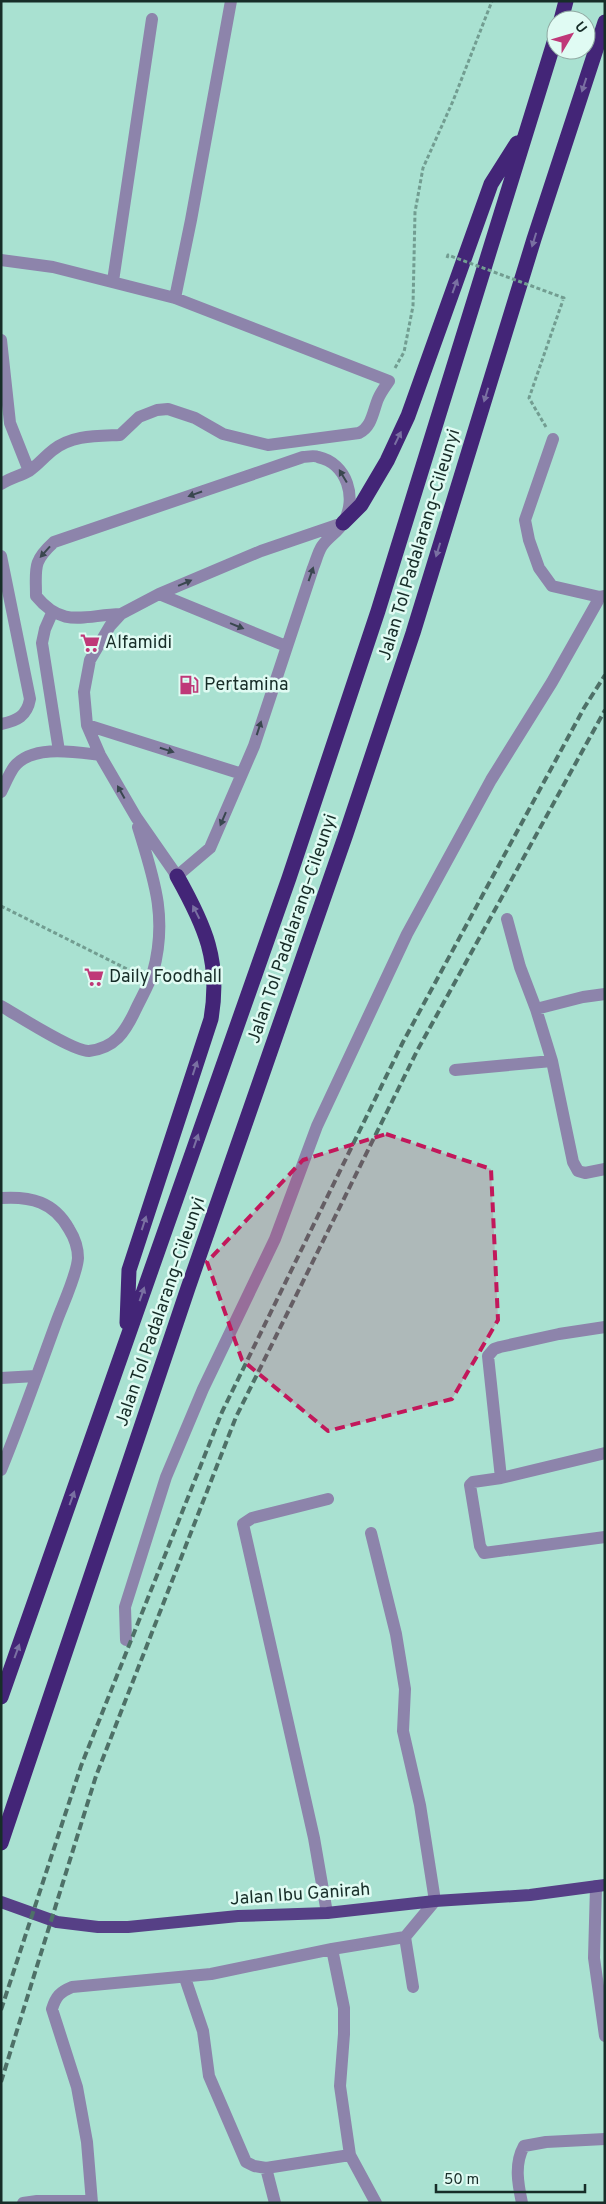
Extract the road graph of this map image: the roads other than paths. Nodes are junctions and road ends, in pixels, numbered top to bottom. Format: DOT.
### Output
graph roads {
  1 [pos="231,1"];
  2 [pos="152,19"];
  3 [pos="605,22"];
  4 [pos="549,60"];
  5 [pos="529,125"];
  6 [pos="1,260"];
  7 [pos="113,281"];
  8 [pos="174,298"];
  9 [pos="1,340"];
  10 [pos="553,440"];
  11 [pos="29,471"];
  12 [pos="1,484"];
  13 [pos="343,523"];
  14 [pos="1,556"];
  15 [pos="159,594"];
  16 [pos="602,596"];
  17 [pos="52,613"];
  18 [pos="121,614"];
  19 [pos="286,646"];
  20 [pos="1,724"];
  21 [pos="87,725"];
  22 [pos="59,750"];
  23 [pos="100,755"];
  24 [pos="242,774"];
  25 [pos="1,792"];
  26 [pos="136,817"];
  27 [pos="177,876"];
  28 [pos="507,919"];
  29 [pos="605,994"];
  30 [pos="1,1006"];
  31 [pos="536,1009"];
  32 [pos="552,1061"];
  33 [pos="455,1070"];
  34 [pos="605,1169"];
  35 [pos="1,1198"];
  36 [pos="605,1327"];
  37 [pos="126,1339"];
  38 [pos="36,1376"];
  39 [pos="1,1378"];
  40 [pos="605,1453"];
  41 [pos="1,1470"];
  42 [pos="501,1478"];
  43 [pos="328,1499"];
  44 [pos="371,1534"];
  45 [pos="605,1537"];
  46 [pos="126,1640"];
  47 [pos="1,1697"];
  48 [pos="1,1843"];
  49 [pos="601,1886"];
  50 [pos="435,1901"];
  51 [pos="1,1902"];
  52 [pos="327,1913"];
  53 [pos="405,1937"];
  54 [pos="332,1948"];
  55 [pos="185,1978"];
  56 [pos="413,1987"];
  57 [pos="605,2036"];
  58 [pos="605,2138"];
  59 [pos="350,2155"];
  60 [pos="266,2168"];
  61 [pos="92,2202"];
  62 [pos="23,2203"];
  63 [pos="275,2203"];
  64 [pos="376,2203"];
  65 [pos="522,2203"];
  1 -- 8 [label="street"];
  2 -- 7 [label="street"];
  3 -- 48 [label="highway, Jalan Tol Padalarang–Cileunyi, one-way"];
  4 -- 5 [label="highway, Jalan Tol Padalarang–Cileunyi"];
  13 -- 5 [label="highway, one-way"];
  37 -- 5 [label="highway, Jalan Tol Padalarang–Cileunyi, one-way"];
  6 -- 7 [label="street"];
  7 -- 8 [label="street"];
  8 -- 11 [label="street"];
  9 -- 11 [label="street"];
  10 -- 16 [label="street"];
  11 -- 12 [label="street"];
  15 -- 13 [label="street, one-way"];
  13 -- 17 [label="street, one-way"];
  19 -- 13 [label="street, one-way"];
  14 -- 20 [label="street"];
  15 -- 18 [label="street"];
  15 -- 19 [label="street, one-way"];
  16 -- 46 [label="street"];
  17 -- 18 [label="street"];
  17 -- 22 [label="street"];
  18 -- 21 [label="street"];
  24 -- 19 [label="street, one-way"];
  21 -- 23 [label="street"];
  21 -- 24 [label="street, one-way"];
  22 -- 23 [label="street"];
  22 -- 25 [label="street"];
  26 -- 23 [label="street, one-way"];
  24 -- 27 [label="street, one-way"];
  26 -- 27 [label="street"];
  26 -- 30 [label="street"];
  37 -- 27 [label="highway, one-way"];
  28 -- 31 [label="street"];
  29 -- 31 [label="street"];
  31 -- 32 [label="street"];
  32 -- 33 [label="street"];
  32 -- 34 [label="street"];
  35 -- 38 [label="street"];
  36 -- 42 [label="street"];
  47 -- 37 [label="highway, Jalan Tol Padalarang–Cileunyi, one-way"];
  38 -- 39 [label="street"];
  38 -- 41 [label="street"];
  40 -- 42 [label="street"];
  42 -- 45 [label="street"];
  43 -- 52 [label="street"];
  44 -- 50 [label="street"];
  49 -- 50 [label="main road, Jalan Ibu Ganirah"];
  49 -- 57 [label="street"];
  50 -- 52 [label="main road, Jalan Ibu Ganirah"];
  50 -- 53 [label="street"];
  51 -- 52 [label="main road, Jalan Ibu Ganirah"];
  53 -- 54 [label="street"];
  53 -- 56 [label="street"];
  54 -- 55 [label="street"];
  54 -- 59 [label="street"];
  55 -- 60 [label="street"];
  55 -- 61 [label="street"];
  58 -- 65 [label="street"];
  59 -- 60 [label="street"];
  59 -- 64 [label="street"];
  60 -- 63 [label="street"];
  61 -- 62 [label="street"];
}
